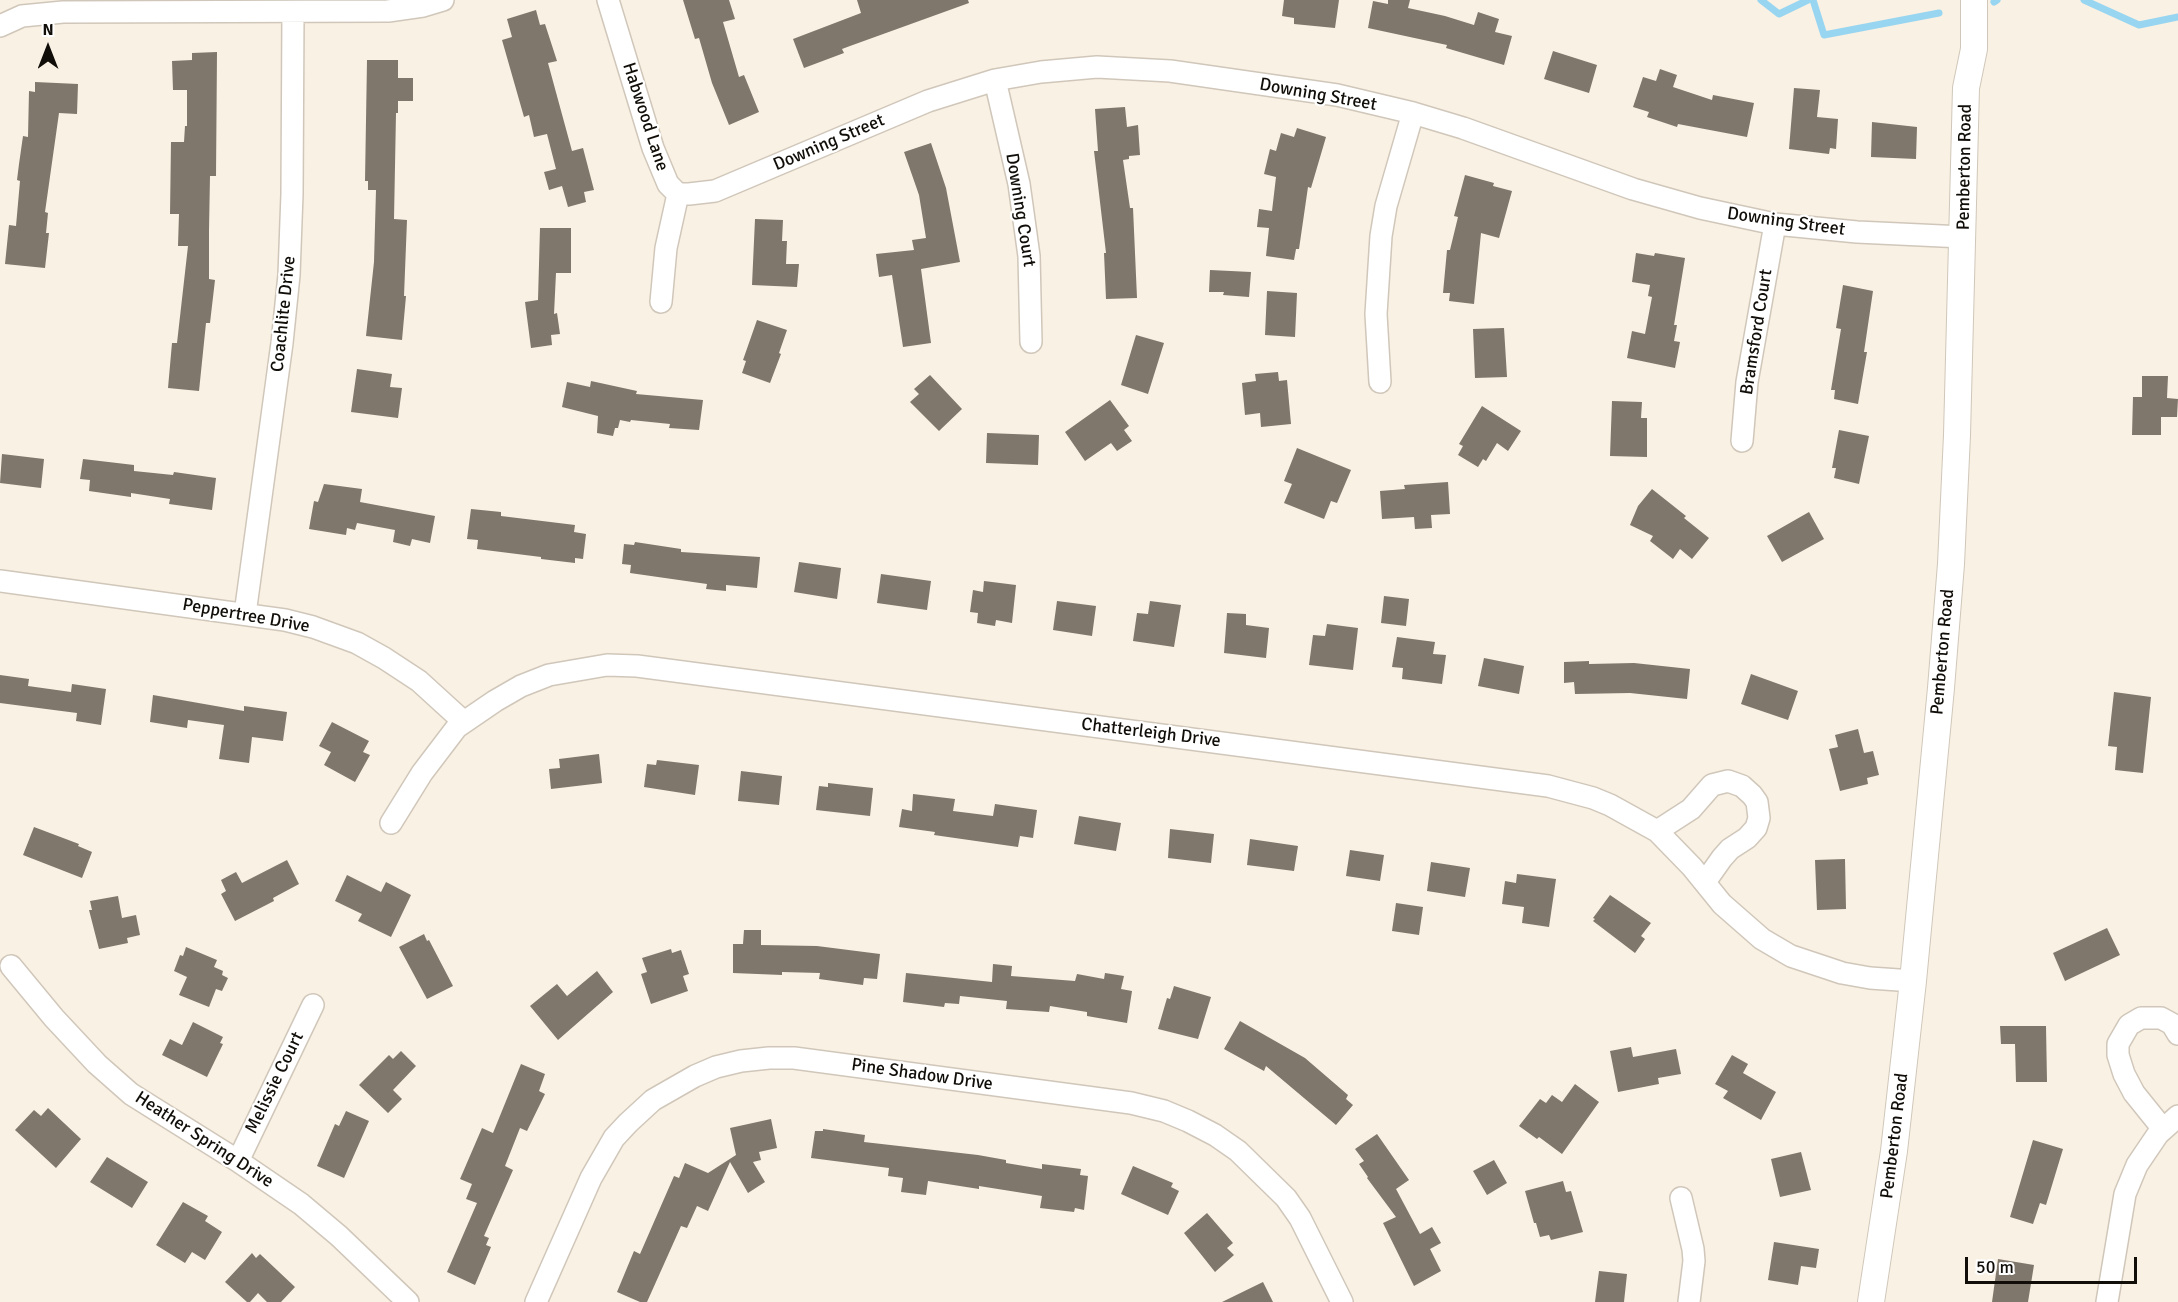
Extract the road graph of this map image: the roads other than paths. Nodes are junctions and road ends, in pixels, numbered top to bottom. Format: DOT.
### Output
graph roads {
  1 [pos="443,0"];
  2 [pos="608,0"];
  3 [pos="1974,0"];
  4 [pos="293,12"];
  5 [pos="0,26"];
  6 [pos="995,80"];
  7 [pos="1413,113"];
  8 [pos="678,194"];
  9 [pos="1775,224"];
  10 [pos="1964,237"];
  11 [pos="661,302"];
  12 [pos="1031,342"];
  13 [pos="1380,382"];
  14 [pos="1742,441"];
  15 [pos="0,581"];
  16 [pos="245,614"];
  17 [pos="464,722"];
  18 [pos="391,823"];
  19 [pos="1657,831"];
  20 [pos="1704,882"];
  21 [pos="11,966"];
  22 [pos="1913,981"];
  23 [pos="313,1005"];
  24 [pos="2178,1034"];
  25 [pos="2171,1122"];
  26 [pos="238,1161"];
  27 [pos="1680,1198"];
  28 [pos="408,1302"];
  29 [pos="536,1302"];
  30 [pos="1342,1302"];
  31 [pos="1689,1302"];
  32 [pos="1872,1302"];
  33 [pos="2108,1302"];
  1 -- 4 [label="street"];
  2 -- 8 [label="street, Habwood Lane"];
  3 -- 10 [label="street, Pemberton Road"];
  4 -- 5 [label="street"];
  4 -- 16 [label="street, Coachlite Drive"];
  6 -- 7 [label="street, Downing Street"];
  6 -- 8 [label="street, Downing Street"];
  6 -- 12 [label="street, Downing Court"];
  7 -- 9 [label="street, Downing Street"];
  7 -- 13 [label="street"];
  8 -- 11 [label="street, Habwood Lane"];
  9 -- 10 [label="street, Downing Street"];
  9 -- 14 [label="street, Bramsford Court"];
  10 -- 22 [label="street, Pemberton Road"];
  15 -- 16 [label="street, Peppertree Drive"];
  16 -- 17 [label="street, Peppertree Drive"];
  17 -- 18 [label="street, Chatterleigh Drive"];
  17 -- 19 [label="street, Chatterleigh Drive"];
  19 -- 20 [label="street, Chatterleigh Drive"];
  19 -- 20 [label="street"];
  20 -- 22 [label="street, Chatterleigh Drive"];
  21 -- 26 [label="street, Heather Spring Drive"];
  22 -- 32 [label="street, Pemberton Road"];
  23 -- 26 [label="street, Melissie Court"];
  24 -- 25 [label="street"];
  25 -- 33 [label="street"];
  26 -- 28 [label="street, Heather Spring Drive"];
  27 -- 31 [label="street"];
  29 -- 30 [label="street, Pine Shadow Drive"];
}
